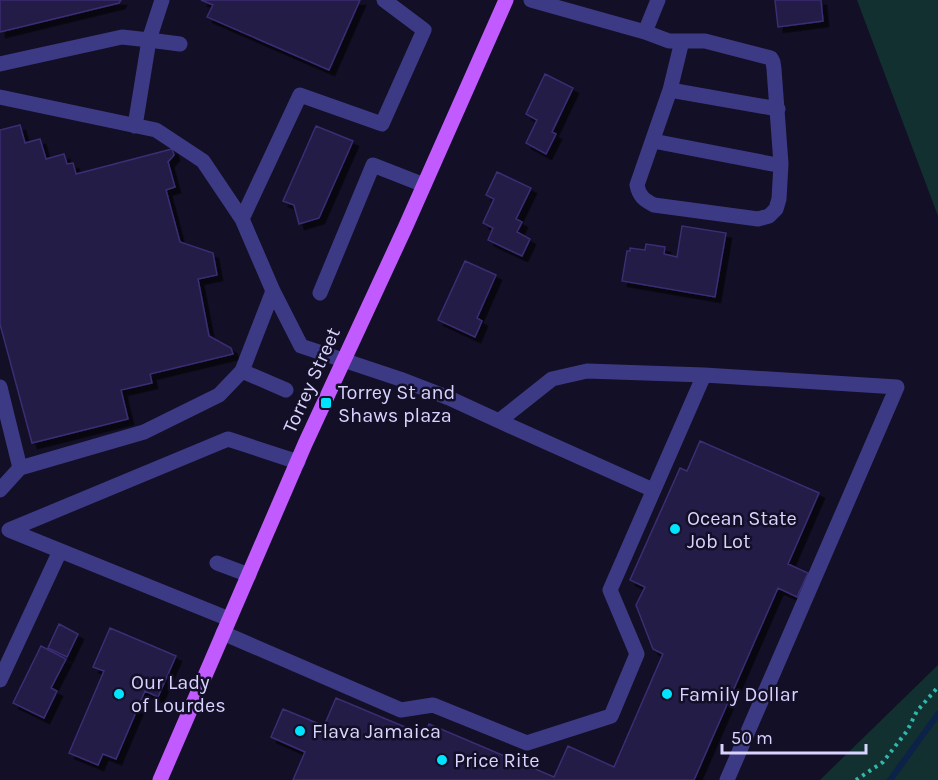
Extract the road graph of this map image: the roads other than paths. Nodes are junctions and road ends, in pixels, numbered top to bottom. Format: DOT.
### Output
graph roads {
  1 [pos="162,0"];
  2 [pos="384,0"];
  3 [pos="506,0"];
  4 [pos="531,0"];
  5 [pos="658,0"];
  6 [pos="645,32"];
  7 [pos="149,40"];
  8 [pos="682,41"];
  9 [pos="180,44"];
  10 [pos="0,63"];
  11 [pos="670,90"];
  12 [pos="0,97"];
  13 [pos="778,109"];
  14 [pos="135,126"];
  15 [pos="653,141"];
  16 [pos="780,164"];
  17 [pos="424,185"];
  18 [pos="242,219"];
  19 [pos="273,291"];
  20 [pos="320,293"];
  21 [pos="345,360"];
  22 [pos="242,371"];
  23 [pos="704,375"];
  24 [pos="0,387"];
  25 [pos="286,390"];
  26 [pos="499,421"];
  27 [pos="298,462"];
  28 [pos="20,468"];
  29 [pos="0,490"];
  30 [pos="654,490"];
  31 [pos="60,551"];
  32 [pos="217,563"];
  33 [pos="249,575"];
  34 [pos="226,626"];
  35 [pos="0,680"];
  36 [pos="160,780"];
  37 [pos="727,780"];
  1 -- 7 [label="lane"];
  2 -- 18 [label="lane"];
  3 -- 17 [label="main road, Torrey Street"];
  4 -- 6 [label="lane"];
  5 -- 6 [label="lane"];
  6 -- 8 [label="lane"];
  7 -- 9 [label="lane"];
  7 -- 10 [label="lane"];
  7 -- 14 [label="lane"];
  8 -- 11 [label="lane"];
  8 -- 13 [label="lane"];
  11 -- 13 [label="lane"];
  11 -- 15 [label="lane"];
  12 -- 14 [label="lane"];
  13 -- 16 [label="lane"];
  14 -- 18 [label="lane"];
  15 -- 16 [label="lane"];
  15 -- 16 [label="lane"];
  17 -- 20 [label="lane"];
  17 -- 21 [label="main road, Torrey Street"];
  18 -- 19 [label="lane"];
  19 -- 21 [label="lane"];
  19 -- 22 [label="lane"];
  21 -- 26 [label="lane"];
  21 -- 27 [label="main road, Torrey Street"];
  22 -- 25 [label="lane"];
  22 -- 28 [label="lane"];
  23 -- 26 [label="lane"];
  23 -- 30 [label="lane"];
  23 -- 37 [label="lane"];
  24 -- 28 [label="lane"];
  26 -- 30 [label="lane"];
  27 -- 31 [label="lane"];
  27 -- 33 [label="main road, Torrey Street"];
  28 -- 29 [label="lane"];
  30 -- 34 [label="lane"];
  31 -- 34 [label="lane"];
  31 -- 35 [label="lane"];
  32 -- 33 [label="lane"];
  33 -- 34 [label="main road, Torrey Street"];
  34 -- 36 [label="main road, Torrey Street"];
}
